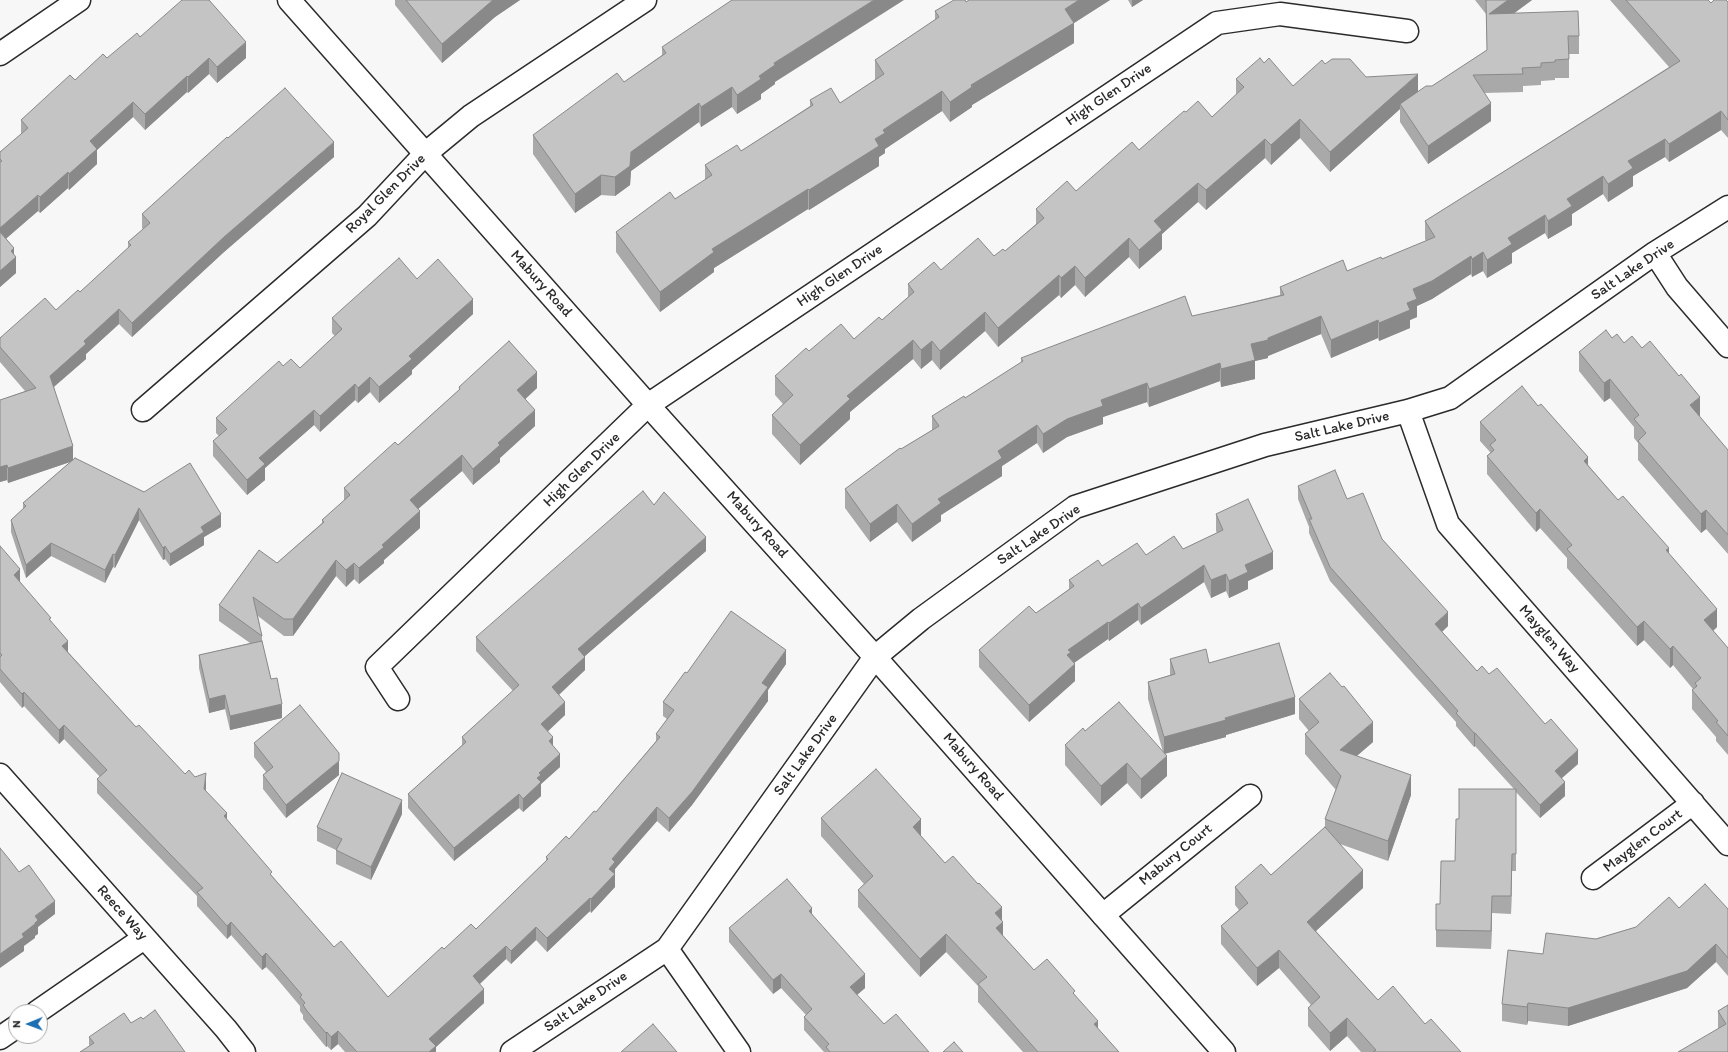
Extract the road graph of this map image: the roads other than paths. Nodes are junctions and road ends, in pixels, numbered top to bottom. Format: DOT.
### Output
graph roads {
  1 [pos="79,0"];
  2 [pos="289,0"];
  3 [pos="645,0"];
  4 [pos="1407,31"];
  5 [pos="0,54"];
  6 [pos="425,154"];
  7 [pos="1728,207"];
  8 [pos="1655,253"];
  9 [pos="1728,346"];
  10 [pos="648,405"];
  11 [pos="143,410"];
  12 [pos="1408,411"];
  13 [pos="875,656"];
  14 [pos="398,699"];
  15 [pos="0,775"];
  16 [pos="1250,796"];
  17 [pos="1693,803"];
  18 [pos="1728,844"];
  19 [pos="1593,878"];
  20 [pos="1103,915"];
  21 [pos="144,938"];
  22 [pos="667,949"];
  23 [pos="48,1004"];
  24 [pos="244,1052"];
  25 [pos="512,1052"];
  26 [pos="739,1052"];
  27 [pos="1224,1052"];
  1 -- 5 [label="street"];
  2 -- 6 [label="street, Mabury Road"];
  3 -- 6 [label="street, Royal Glen Drive"];
  4 -- 10 [label="street, High Glen Drive"];
  6 -- 10 [label="street, Mabury Road"];
  6 -- 11 [label="street, Royal Glen Drive"];
  7 -- 8 [label="street, Salt Lake Drive"];
  8 -- 9 [label="street"];
  8 -- 12 [label="street, Salt Lake Drive"];
  10 -- 13 [label="street, Mabury Road"];
  10 -- 14 [label="street, High Glen Drive"];
  12 -- 13 [label="street, Salt Lake Drive"];
  12 -- 17 [label="street, Mayglen Way"];
  13 -- 20 [label="street, Mabury Road"];
  13 -- 22 [label="street, Salt Lake Drive"];
  15 -- 21 [label="street, Reece Way"];
  16 -- 20 [label="street, Mabury Court"];
  17 -- 18 [label="street, Mayglen Way"];
  17 -- 19 [label="street, Mayglen Court"];
  20 -- 27 [label="street, Mabury Road"];
  21 -- 23 [label="street"];
  21 -- 24 [label="street, Reece Way"];
  22 -- 25 [label="street, Salt Lake Drive"];
  22 -- 26 [label="street"];
}
